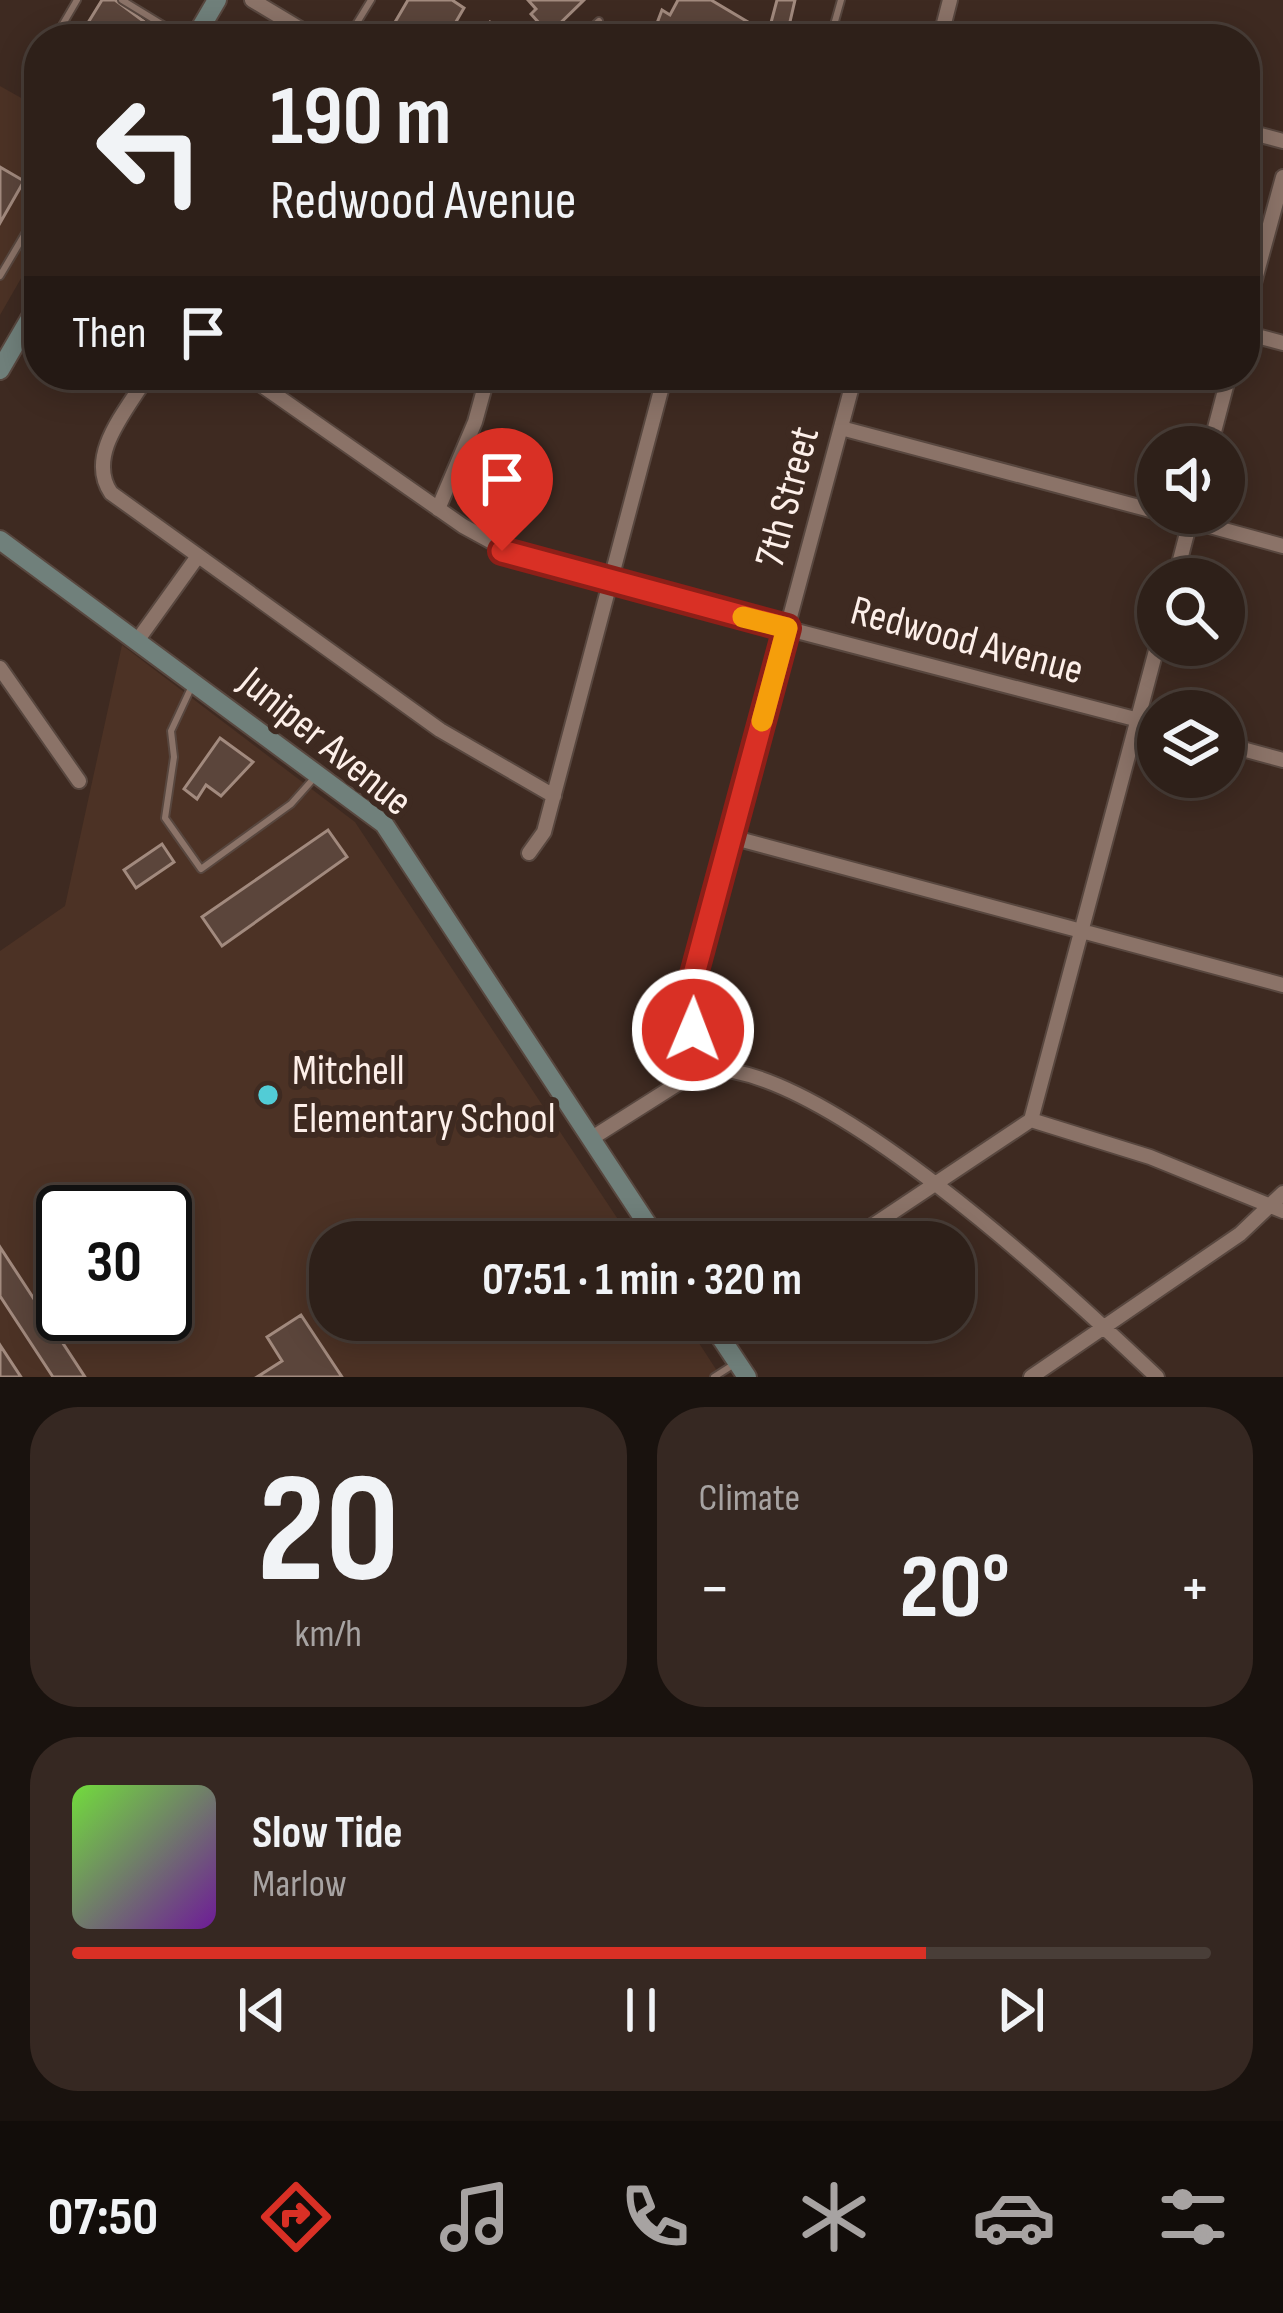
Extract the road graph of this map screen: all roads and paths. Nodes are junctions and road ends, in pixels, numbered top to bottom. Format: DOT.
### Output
graph roads {
  1 [pos="122,0"];
  2 [pos="252,0"];
  3 [pos="599,21"];
  4 [pos="164,24"];
  5 [pos="292,24"];
  6 [pos="596,24"];
  7 [pos="1283,177"];
  8 [pos="24,235"];
  9 [pos="1260,261"];
  10 [pos="0,276"];
  11 [pos="24,329"];
  12 [pos="0,370"];
  13 [pos="139,390"];
  14 [pos="269,390"];
  15 [pos="484,390"];
  16 [pos="661,390"];
  17 [pos="851,390"];
  18 [pos="1225,390"];
  19 [pos="1216,426"];
  20 [pos="841,428"];
  21 [pos="1137,506"];
  22 [pos="438,508"];
  23 [pos="1245,534"];
  24 [pos="0,540"];
  25 [pos="1283,546"];
  26 [pos="198,556"];
  27 [pos="613,583"];
  28 [pos="787,628"];
  29 [pos="136,641"];
  30 [pos="0,668"];
  31 [pos="194,683"];
  32 [pos="1137,720"];
  33 [pos="1137,724"];
  34 [pos="1245,750"];
  35 [pos="1283,760"];
  36 [pos="317,775"];
  37 [pos="79,781"];
  38 [pos="554,796"];
  39 [pos="731,837"];
  40 [pos="529,853"];
  41 [pos="1079,930"];
  42 [pos="1283,985"];
  43 [pos="701,1069"];
  44 [pos="1031,1120"];
  45 [pos="592,1138"];
  46 [pos="933,1186"];
  47 [pos="1280,1202"];
  48 [pos="645,1221"];
  49 [pos="880,1221"];
  50 [pos="1104,1327"];
  51 [pos="727,1341"];
  52 [pos="742,1370"];
  53 [pos="714,1377"];
  54 [pos="1031,1377"];
  55 [pos="1157,1377"];
  1 -- 4 [label="lane"];
  2 -- 5 [label="street"];
  3 -- 6 [label="lane"];
  7 -- 9 [label="street"];
  8 -- 10 [label="lane"];
  11 -- 12 [label="street"];
  13 -- 26 [label="street"];
  14 -- 22 [label="street, Redwood Avenue"];
  15 -- 22 [label="street"];
  16 -- 27 [label="street"];
  17 -- 20 [label="street, 7th Street"];
  18 -- 19 [label="street"];
  20 -- 21 [label="street"];
  20 -- 28 [label="street, 7th Street"];
  22 -- 27 [label="street, Redwood Avenue"];
  23 -- 25 [label="street"];
  24 -- 29 [label="street, Juniper Avenue"];
  26 -- 29 [label="street"];
  26 -- 38 [label="street"];
  27 -- 28 [label="street, Redwood Avenue"];
  27 -- 38 [label="street"];
  28 -- 32 [label="street, Redwood Avenue"];
  28 -- 39 [label="street, 7th Street"];
  29 -- 31 [label="street, Juniper Avenue"];
  30 -- 37 [label="street"];
  31 -- 36 [label="street, Juniper Avenue"];
  31 -- 36 [label="lane"];
  33 -- 41 [label="street"];
  34 -- 35 [label="street"];
  36 -- 45 [label="street, Juniper Avenue"];
  38 -- 40 [label="street"];
  39 -- 41 [label="street"];
  39 -- 43 [label="street, 7th Street"];
  41 -- 42 [label="street"];
  41 -- 44 [label="street"];
  43 -- 45 [label="street"];
  43 -- 46 [label="street"];
  44 -- 46 [label="street"];
  44 -- 47 [label="street"];
  45 -- 48 [label="street, Juniper Avenue"];
  46 -- 49 [label="street"];
  46 -- 50 [label="street"];
  47 -- 50 [label="street"];
  50 -- 54 [label="street"];
  50 -- 55 [label="street"];
  51 -- 52 [label="street"];
  52 -- 53 [label="lane"];
}
